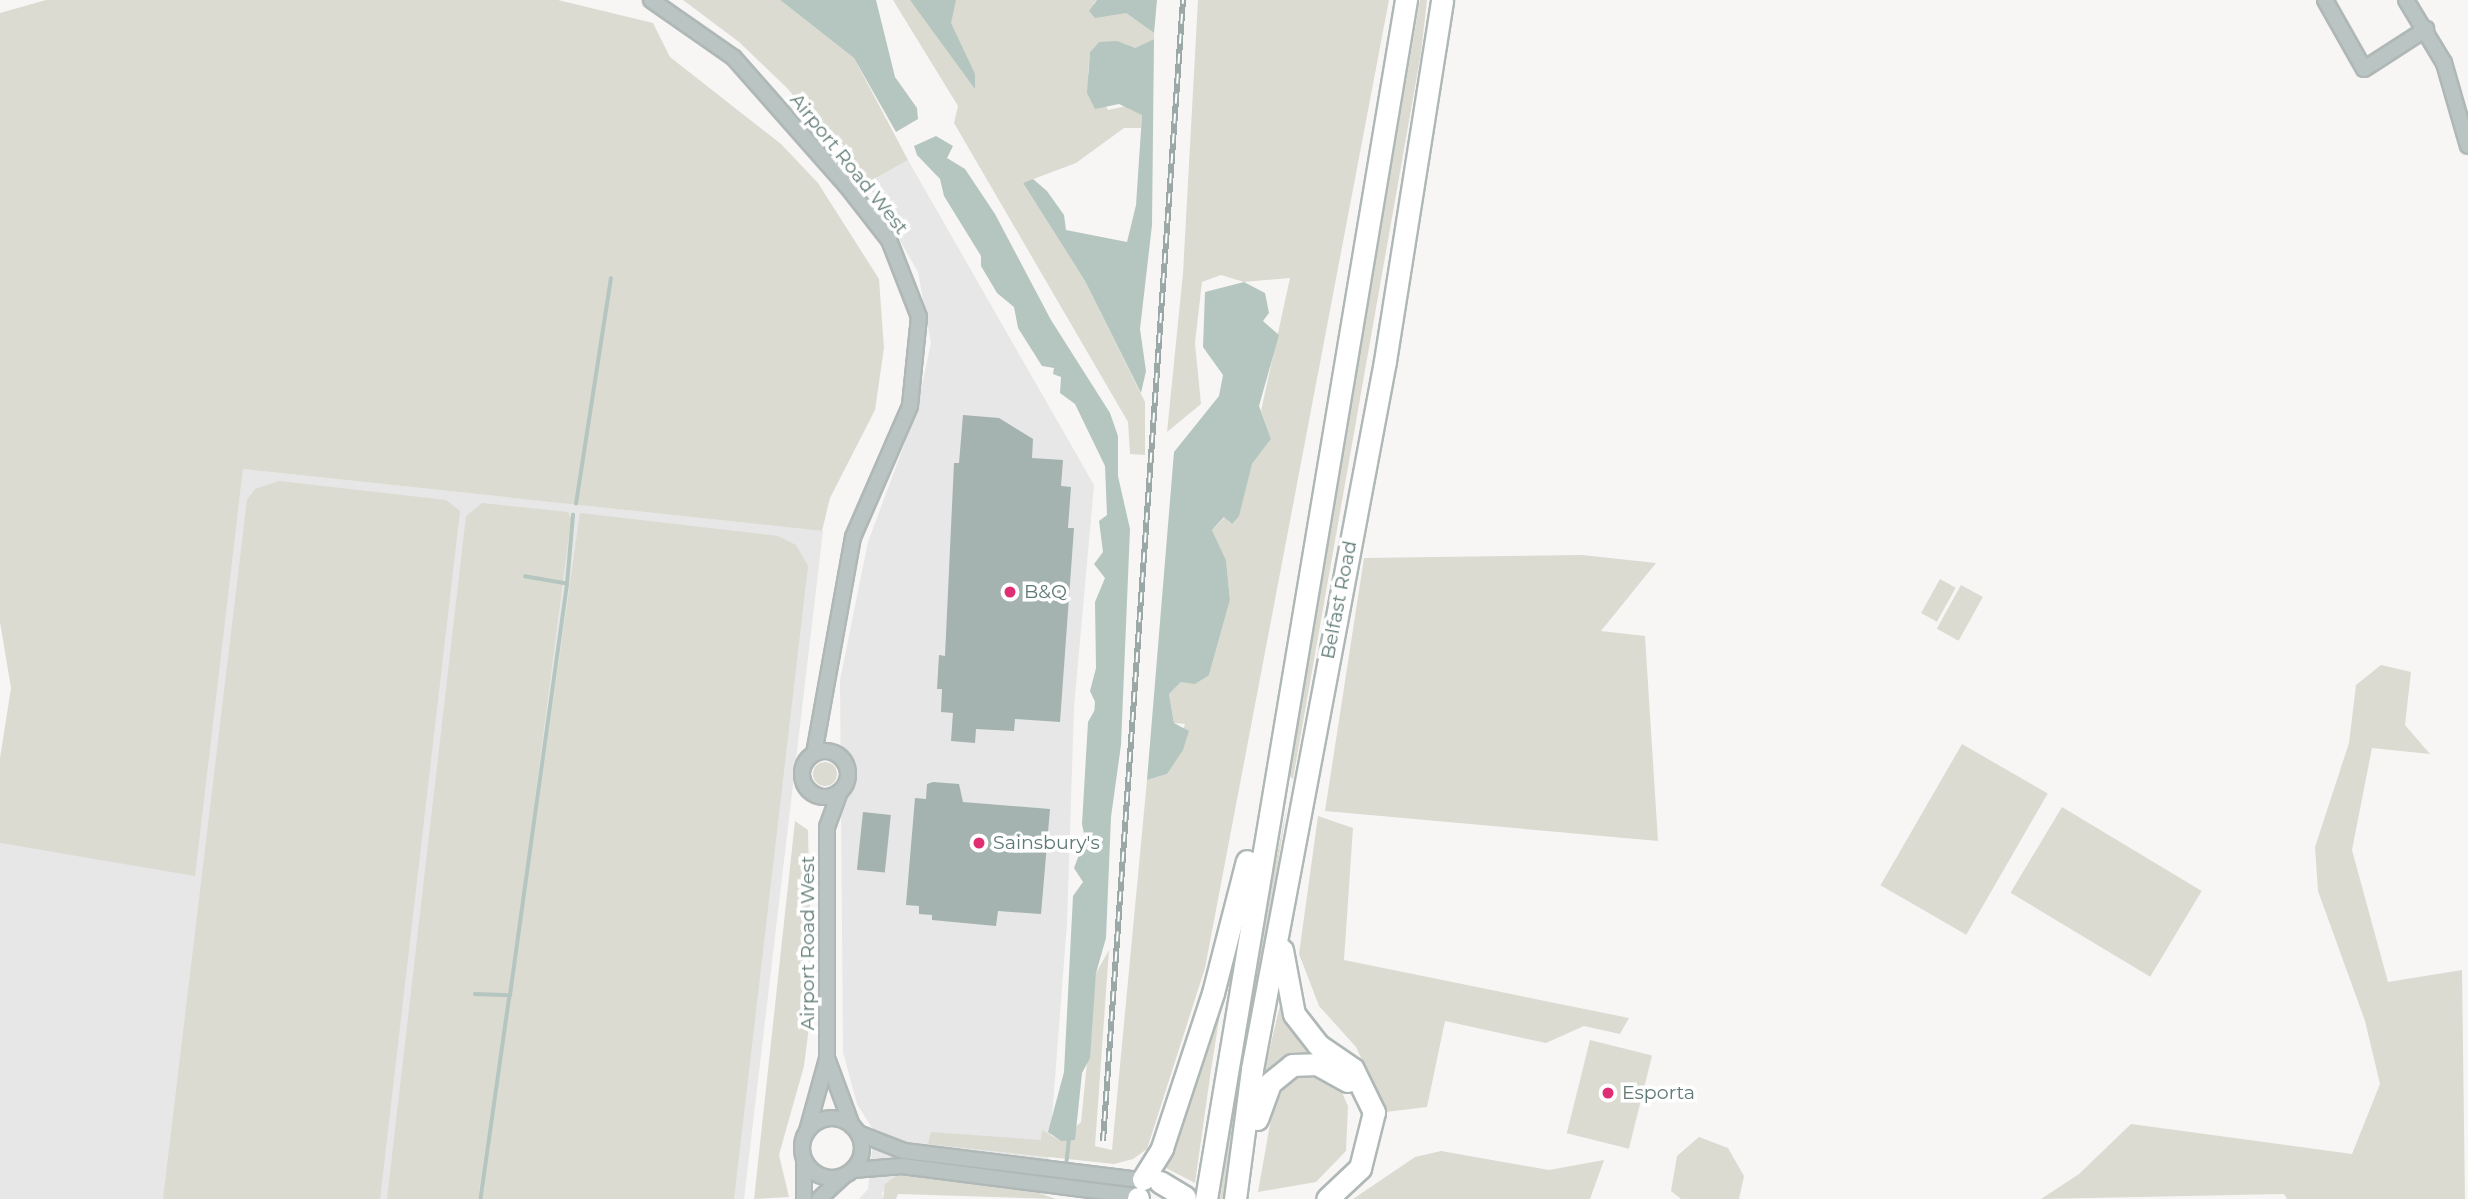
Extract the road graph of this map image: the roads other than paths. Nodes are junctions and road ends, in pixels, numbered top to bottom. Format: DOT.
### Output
graph roads {
  1 [pos="651,0"];
  2 [pos="1406,0"];
  3 [pos="1442,0"];
  4 [pos="2325,0"];
  5 [pos="2406,0"];
  6 [pos="2426,29"];
  7 [pos="2468,146"];
  8 [pos="823,726"];
  9 [pos="814,753"];
  10 [pos="837,753"];
  11 [pos="1273,790"];
  12 [pos="840,792"];
  13 [pos="812,793"];
  14 [pos="827,827"];
  15 [pos="1282,916"];
  16 [pos="827,1059"];
  17 [pos="855,1130"];
  18 [pos="807,1131"];
  19 [pos="1371,1133"];
  20 [pos="804,1160"];
  21 [pos="1239,1167"];
  22 [pos="849,1172"];
  23 [pos="1057,1177"];
  24 [pos="1074,1179"];
  25 [pos="1103,1190"];
  26 [pos="1162,1194"];
  27 [pos="804,1199"];
  28 [pos="819,1199"];
  29 [pos="1116,1199"];
  30 [pos="1235,1199"];
  31 [pos="1327,1199"];
  1 -- 8 [label="street, Airport Road West"];
  2 -- 11 [label="highway, Belfast Road"];
  3 -- 15 [label="highway, Belfast Road"];
  4 -- 6 [label="street"];
  5 -- 6 [label="street"];
  6 -- 7 [label="street"];
  8 -- 9 [label="street, Airport Road West"];
  8 -- 10 [label="street"];
  9 -- 10 [label="street"];
  9 -- 13 [label="street"];
  10 -- 12 [label="street"];
  11 -- 26 [label="highway, Belfast Road"];
  11 -- 26 [label="highway"];
  12 -- 13 [label="street"];
  12 -- 14 [label="street, Airport Road West"];
  13 -- 14 [label="street, Airport Road West"];
  14 -- 16 [label="street, Airport Road West"];
  15 -- 19 [label="highway"];
  15 -- 21 [label="highway, Belfast Road"];
  16 -- 17 [label="street, Airport Road West"];
  16 -- 18 [label="street, Airport Road West"];
  17 -- 18 [label="street"];
  17 -- 22 [label="street"];
  17 -- 23 [label="street"];
  18 -- 20 [label="street"];
  19 -- 21 [label="highway"];
  19 -- 31 [label="highway"];
  20 -- 22 [label="street"];
  20 -- 27 [label="street"];
  21 -- 30 [label="highway, Belfast Road"];
  22 -- 23 [label="street"];
  22 -- 28 [label="street"];
  23 -- 24 [label="street"];
  24 -- 25 [label="street"];
  24 -- 26 [label="street"];
  25 -- 26 [label="street"];
  25 -- 29 [label="street"];
}
